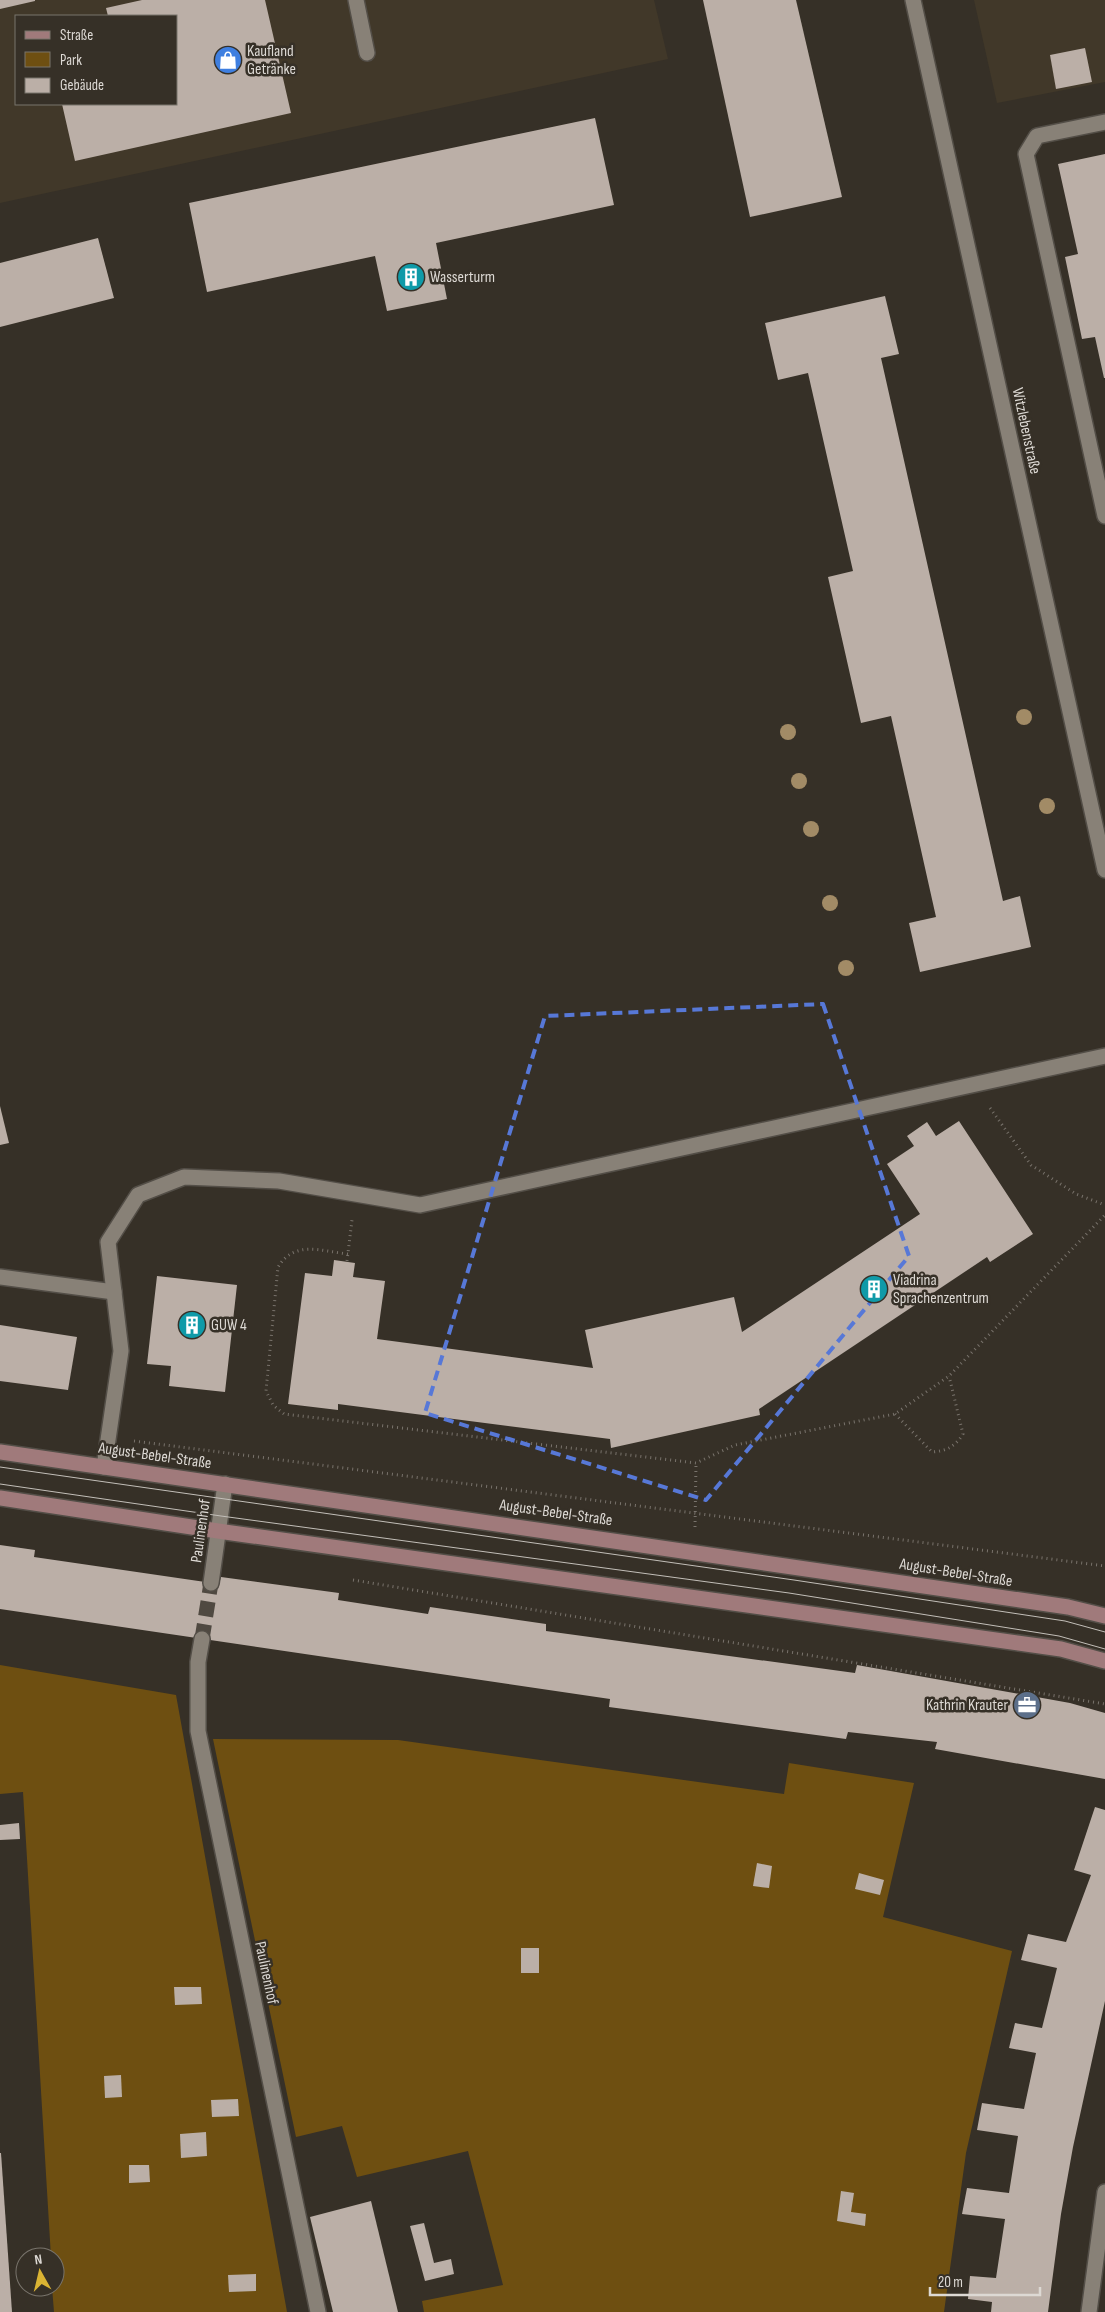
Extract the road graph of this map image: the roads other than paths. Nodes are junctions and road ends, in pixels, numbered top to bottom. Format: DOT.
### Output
graph roads {
  1 [pos="356,0"];
  2 [pos="913,0"];
  3 [pos="367,53"];
  4 [pos="1105,122"];
  5 [pos="1105,516"];
  6 [pos="1105,870"];
  7 [pos="1105,1056"];
  8 [pos="0,1277"];
  9 [pos="114,1292"];
  10 [pos="0,1452"];
  11 [pos="104,1467"];
  12 [pos="225,1484"];
  13 [pos="0,1498"];
  14 [pos="218,1531"];
  15 [pos="211,1582"];
  16 [pos="1105,1616"];
  17 [pos="202,1639"];
  18 [pos="1105,1661"];
  19 [pos="1105,2192"];
  20 [pos="318,2312"];
  21 [pos="1089,2312"];
  1 -- 3 [label="street"];
  2 -- 6 [label="street, Witzlebenstraße"];
  4 -- 5 [label="street"];
  7 -- 9 [label="street"];
  8 -- 9 [label="street"];
  9 -- 11 [label="street"];
  10 -- 11 [label="street, August-Bebel-Straße"];
  11 -- 12 [label="street, August-Bebel-Straße"];
  12 -- 14 [label="street, Paulinenhof"];
  12 -- 16 [label="street, August-Bebel-Straße"];
  13 -- 14 [label="street"];
  14 -- 15 [label="street, Paulinenhof"];
  14 -- 18 [label="street"];
  17 -- 20 [label="street, Paulinenhof"];
  19 -- 21 [label="street"];
}
